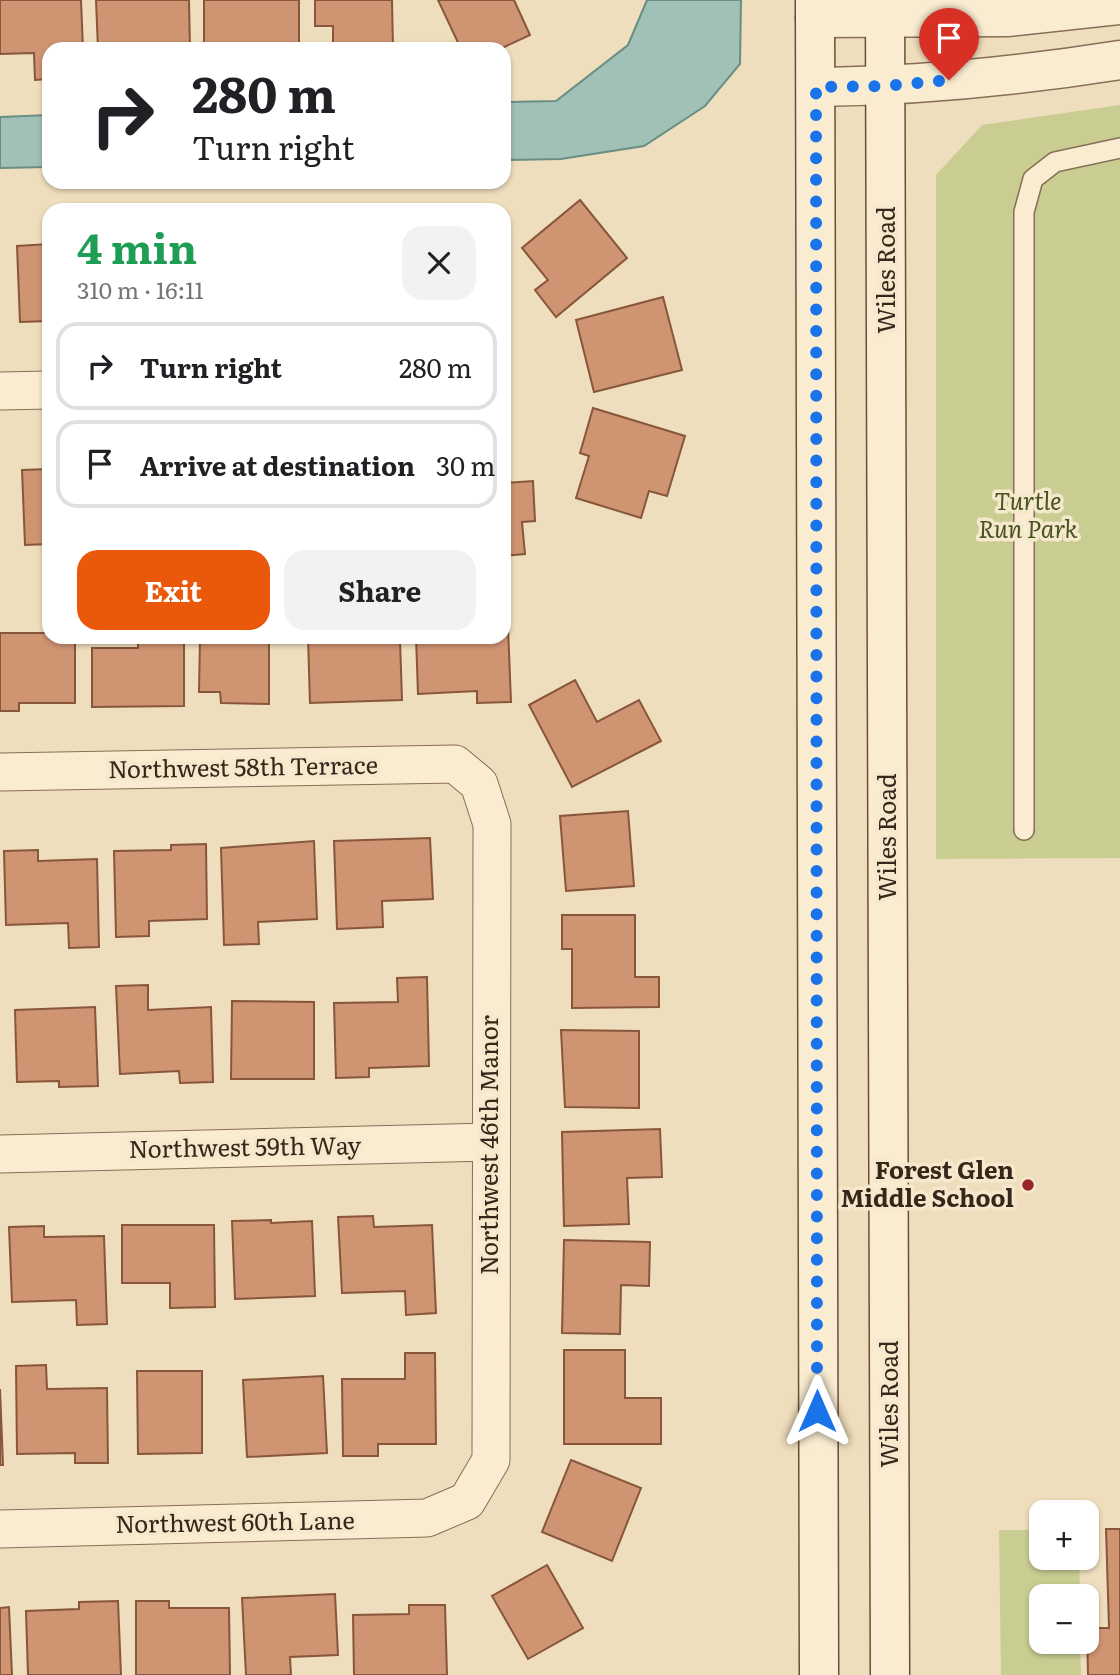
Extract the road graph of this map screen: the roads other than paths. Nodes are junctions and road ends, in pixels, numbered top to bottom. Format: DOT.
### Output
graph roads {
  1 [pos="1120,5"];
  2 [pos="885,8"];
  3 [pos="815,9"];
  4 [pos="1120,61"];
  5 [pos="886,86"];
  6 [pos="816,87"];
  7 [pos="1120,148"];
  8 [pos="42,390"];
  9 [pos="0,391"];
  10 [pos="0,772"];
  11 [pos="479,784"];
  12 [pos="1024,830"];
  13 [pos="489,1142"];
  14 [pos="0,1154"];
  15 [pos="467,1501"];
  16 [pos="0,1529"];
  17 [pos="819,1675"];
  18 [pos="890,1675"];
  1 -- 2 [label="main road"];
  2 -- 3 [label="main road"];
  2 -- 5 [label="main road, Wiles Road"];
  3 -- 6 [label="main road"];
  4 -- 5 [label="main road"];
  5 -- 6 [label="main road"];
  5 -- 18 [label="main road, Wiles Road"];
  6 -- 17 [label="main road"];
  7 -- 12 [label="lane"];
  8 -- 9 [label="street"];
  10 -- 11 [label="street, Northwest 58th Terrace"];
  11 -- 13 [label="street, Northwest 46th Manor"];
  13 -- 14 [label="street, Northwest 59th Way"];
  13 -- 15 [label="street, Northwest 46th Manor"];
  15 -- 16 [label="street, Northwest 60th Lane"];
}
